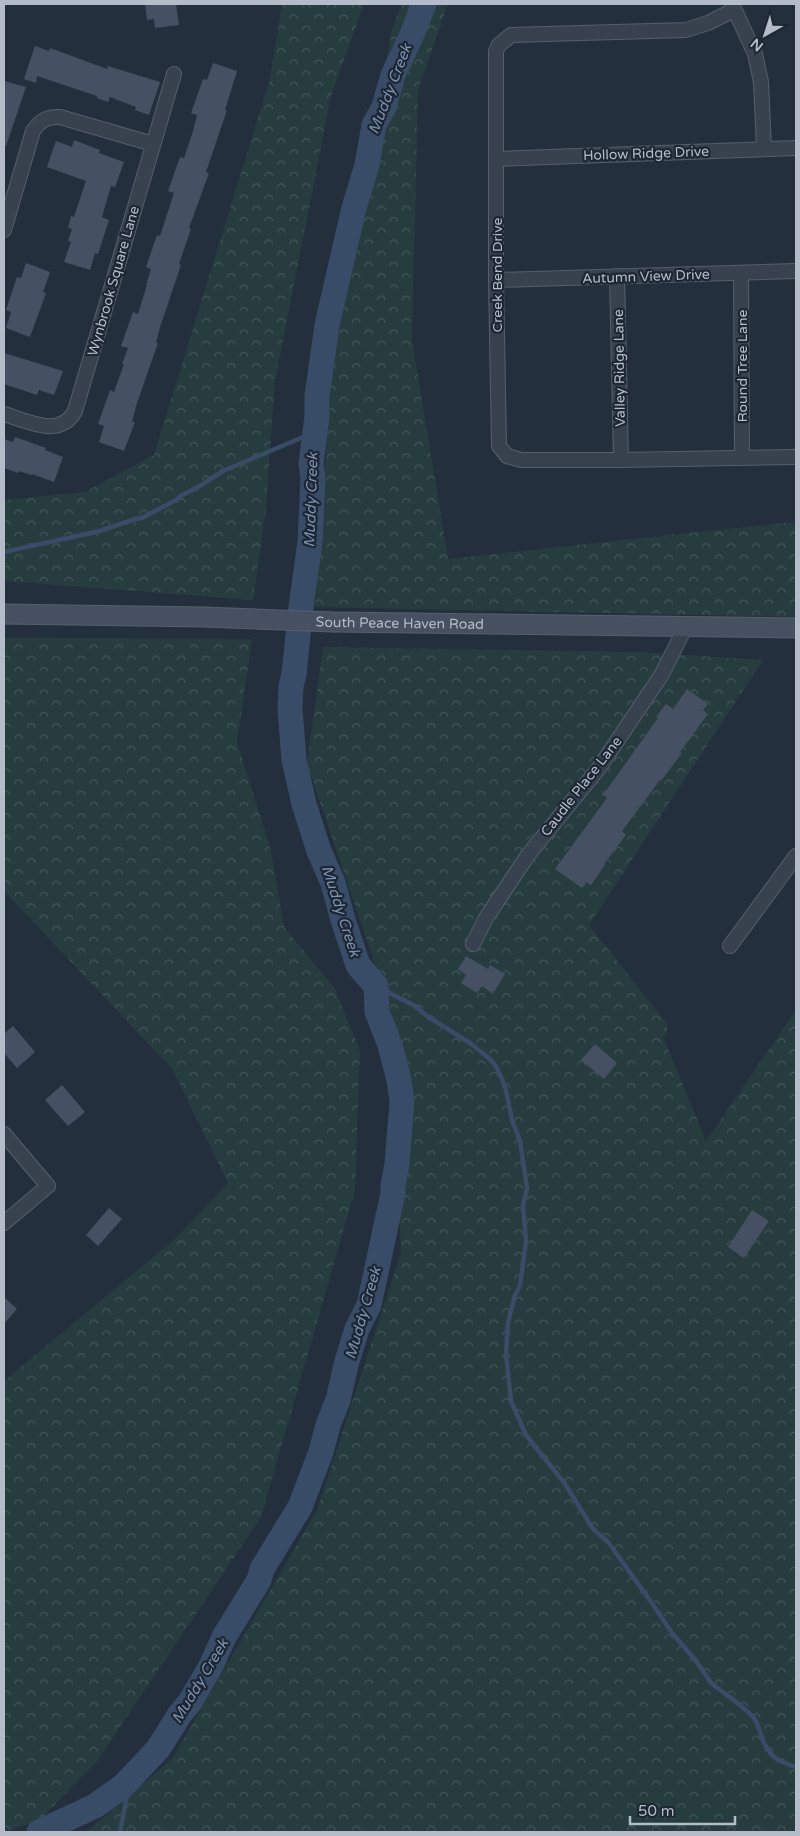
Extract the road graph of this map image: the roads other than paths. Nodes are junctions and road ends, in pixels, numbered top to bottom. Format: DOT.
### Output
graph roads {
  1 [pos="733,7"];
  2 [pos="174,74"];
  3 [pos="153,144"];
  4 [pos="764,148"];
  5 [pos="796,148"];
  6 [pos="497,159"];
  7 [pos="4,230"];
  8 [pos="796,271"];
  9 [pos="742,273"];
  10 [pos="617,276"];
  11 [pos="496,280"];
  12 [pos="4,414"];
  13 [pos="796,457"];
  14 [pos="742,458"];
  15 [pos="621,460"];
  16 [pos="4,614"];
  17 [pos="686,626"];
  18 [pos="796,628"];
  19 [pos="796,856"];
  20 [pos="473,944"];
  21 [pos="730,946"];
  22 [pos="4,1134"];
  23 [pos="4,1223"];
  1 -- 4 [label="street"];
  1 -- 6 [label="street, Creek Bend Drive"];
  2 -- 3 [label="street, Wynbrook Square Lane"];
  3 -- 7 [label="street"];
  3 -- 12 [label="street, Wynbrook Square Lane"];
  4 -- 5 [label="street, Hollow Ridge Drive"];
  4 -- 6 [label="street, Hollow Ridge Drive"];
  6 -- 11 [label="street, Creek Bend Drive"];
  8 -- 9 [label="street, Autumn View Drive"];
  9 -- 10 [label="street, Autumn View Drive"];
  9 -- 14 [label="street, Round Tree Lane"];
  10 -- 11 [label="street, Autumn View Drive"];
  10 -- 15 [label="street, Valley Ridge Lane"];
  11 -- 15 [label="street, Creek Bend Drive"];
  13 -- 14 [label="street, Creek Bend Drive"];
  14 -- 15 [label="street, Creek Bend Drive"];
  16 -- 17 [label="main road, South Peace Haven Road"];
  17 -- 18 [label="main road, South Peace Haven Road"];
  17 -- 20 [label="street, Caudle Place Lane"];
  19 -- 21 [label="street"];
  22 -- 23 [label="street"];
}
